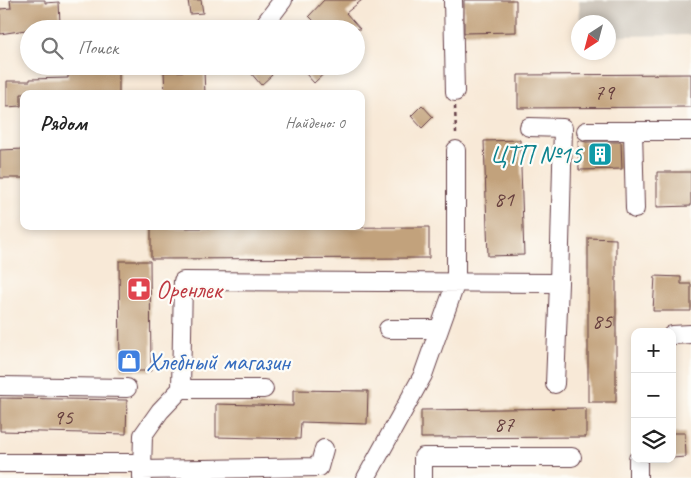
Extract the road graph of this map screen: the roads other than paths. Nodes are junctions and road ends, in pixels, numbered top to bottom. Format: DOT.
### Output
graph roads {
  1 [pos="283,0"];
  2 [pos="453,0"];
  3 [pos="268,20"];
  4 [pos="455,92"];
  5 [pos="529,127"];
  6 [pos="586,131"];
  7 [pos="633,131"];
  8 [pos="691,131"];
  9 [pos="456,150"];
  10 [pos="635,209"];
  11 [pos="456,282"];
  12 [pos="558,283"];
  13 [pos="388,329"];
  14 [pos="439,329"];
  15 [pos="691,334"];
  16 [pos="676,335"];
  17 [pos="555,384"];
  18 [pos="0,386"];
  19 [pos="127,388"];
  20 [pos="181,389"];
  21 [pos="264,389"];
  22 [pos="324,449"];
  23 [pos="572,457"];
  24 [pos="0,463"];
  25 [pos="638,463"];
  26 [pos="142,470"];
  27 [pos="366,478"];
  28 [pos="423,478"];
  29 [pos="638,478"];
  1 -- 3 [label="street"];
  2 -- 4 [label="street"];
  5 -- 12 [label="street"];
  6 -- 7 [label="street"];
  7 -- 8 [label="street"];
  7 -- 10 [label="street"];
  9 -- 11 [label="street"];
  11 -- 12 [label="street"];
  11 -- 14 [label="street"];
  11 -- 20 [label="street"];
  12 -- 17 [label="street"];
  13 -- 14 [label="street"];
  14 -- 27 [label="street"];
  15 -- 16 [label="street"];
  18 -- 19 [label="street"];
  20 -- 21 [label="street"];
  20 -- 26 [label="street"];
  22 -- 26 [label="street"];
  23 -- 28 [label="street"];
  24 -- 26 [label="street"];
  25 -- 29 [label="street"];
}
